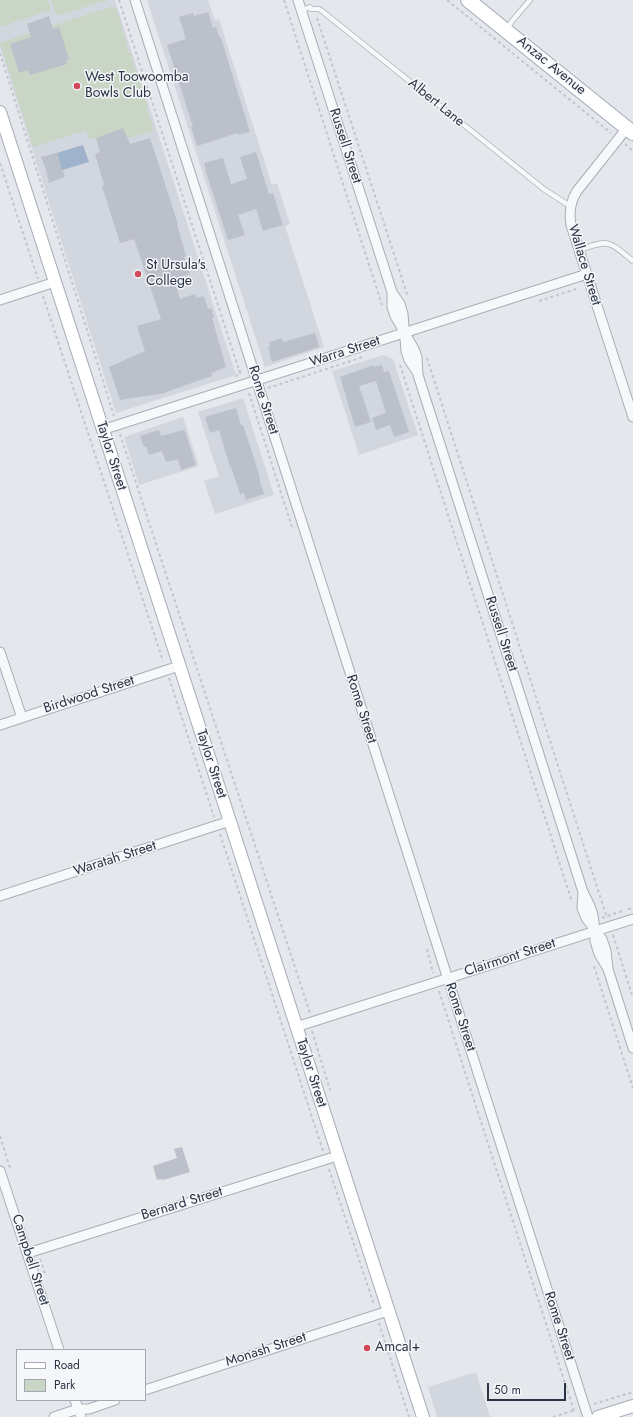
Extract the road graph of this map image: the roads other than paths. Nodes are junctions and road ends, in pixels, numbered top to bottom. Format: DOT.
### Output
graph roads {
  1 [pos="134,0"];
  2 [pos="298,0"];
  3 [pos="468,0"];
  4 [pos="530,0"];
  5 [pos="306,9"];
  6 [pos="506,30"];
  7 [pos="0,112"];
  8 [pos="626,133"];
  9 [pos="570,206"];
  10 [pos="579,250"];
  11 [pos="633,261"];
  12 [pos="587,274"];
  13 [pos="55,282"];
  14 [pos="0,300"];
  15 [pos="405,333"];
  16 [pos="256,380"];
  17 [pos="633,417"];
  18 [pos="102,430"];
  19 [pos="0,652"];
  20 [pos="179,666"];
  21 [pos="22,718"];
  22 [pos="0,725"];
  23 [pos="230,821"];
  24 [pos="0,896"];
  25 [pos="633,919"];
  26 [pos="596,931"];
  27 [pos="448,978"];
  28 [pos="296,1027"];
  29 [pos="633,1048"];
  30 [pos="337,1156"];
  31 [pos="0,1171"];
  32 [pos="28,1252"];
  33 [pos="382,1312"];
  34 [pos="59,1349"];
  35 [pos="146,1390"];
  36 [pos="75,1401"];
  37 [pos="112,1401"];
  38 [pos="633,1406"];
  39 [pos="79,1413"];
  40 [pos="54,1417"];
  41 [pos="423,1417"];
  42 [pos="588,1417"];
  43 [pos="598,1417"];
  1 -- 16 [label="street, Rome Street"];
  2 -- 5 [label="street, Russell Street"];
  3 -- 6 [label="main road, Anzac Avenue"];
  4 -- 6 [label="lane"];
  5 -- 9 [label="lane, Albert Lane"];
  5 -- 15 [label="street, Russell Street"];
  6 -- 8 [label="main road, Anzac Avenue"];
  7 -- 13 [label="street, Taylor Street"];
  8 -- 9 [label="street, Wallace Street"];
  9 -- 10 [label="street, Wallace Street"];
  10 -- 11 [label="lane"];
  10 -- 12 [label="street, Wallace Street"];
  12 -- 15 [label="street, Warra Street"];
  12 -- 17 [label="street, Wallace Street"];
  13 -- 14 [label="street"];
  13 -- 18 [label="street, Taylor Street"];
  15 -- 16 [label="street, Warra Street"];
  15 -- 26 [label="street, Russell Street"];
  16 -- 18 [label="street, Warra Street"];
  16 -- 27 [label="street, Rome Street"];
  18 -- 20 [label="street, Taylor Street"];
  19 -- 21 [label="street"];
  20 -- 21 [label="street, Birdwood Street"];
  20 -- 23 [label="street, Taylor Street"];
  21 -- 22 [label="street, Birdwood Street"];
  23 -- 24 [label="street, Waratah Street"];
  23 -- 28 [label="street, Taylor Street"];
  25 -- 26 [label="street, Clairmont Street"];
  26 -- 27 [label="street, Clairmont Street"];
  26 -- 29 [label="street, Russell Street"];
  27 -- 28 [label="street, Clairmont Street"];
  27 -- 42 [label="street, Rome Street"];
  28 -- 30 [label="street, Taylor Street"];
  30 -- 32 [label="street, Bernard Street"];
  30 -- 33 [label="street, Taylor Street"];
  31 -- 32 [label="street, Campbell Street"];
  32 -- 34 [label="street, Campbell Street"];
  33 -- 35 [label="street, Monash Street"];
  33 -- 41 [label="street, Taylor Street"];
  36 -- 39 [label="street"];
  37 -- 39 [label="street"];
  38 -- 43 [label="street"];
  39 -- 40 [label="street"];
}
